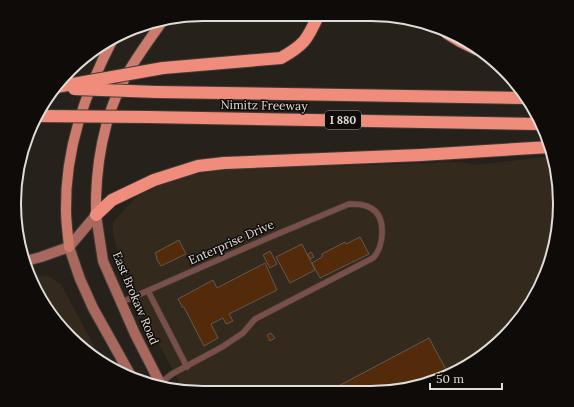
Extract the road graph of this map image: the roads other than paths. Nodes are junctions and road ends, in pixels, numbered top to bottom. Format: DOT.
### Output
graph roads {
  1 [pos="316,21"];
  2 [pos="159,26"];
  3 [pos="109,47"];
  4 [pos="64,85"];
  5 [pos="63,87"];
  6 [pos="519,98"];
  7 [pos="43,116"];
  8 [pos="534,124"];
  9 [pos="544,147"];
  10 [pos="96,215"];
  11 [pos="69,247"];
  12 [pos="30,260"];
  13 [pos="148,291"];
  14 [pos="122,302"];
  15 [pos="187,366"];
  16 [pos="126,368"];
  17 [pos="158,380"];
  18 [pos="164,381"];
  1 -- 4 [label="highway, bridge"];
  2 -- 10 [label="main road, East Brokaw Road"];
  3 -- 11 [label="main road"];
  5 -- 6 [label="highway, Nimitz Freeway / I 880, bridge"];
  7 -- 8 [label="highway, Nimitz Freeway / I 880, bridge"];
  9 -- 10 [label="highway"];
  10 -- 11 [label="main road"];
  10 -- 14 [label="main road, East Brokaw Road"];
  11 -- 12 [label="main road"];
  11 -- 16 [label="main road"];
  13 -- 14 [label="lane, Enterprise Drive"];
  13 -- 15 [label="lane"];
  13 -- 15 [label="lane, Enterprise Drive"];
  14 -- 17 [label="main road, East Brokaw Road"];
  15 -- 18 [label="lane"];
}
